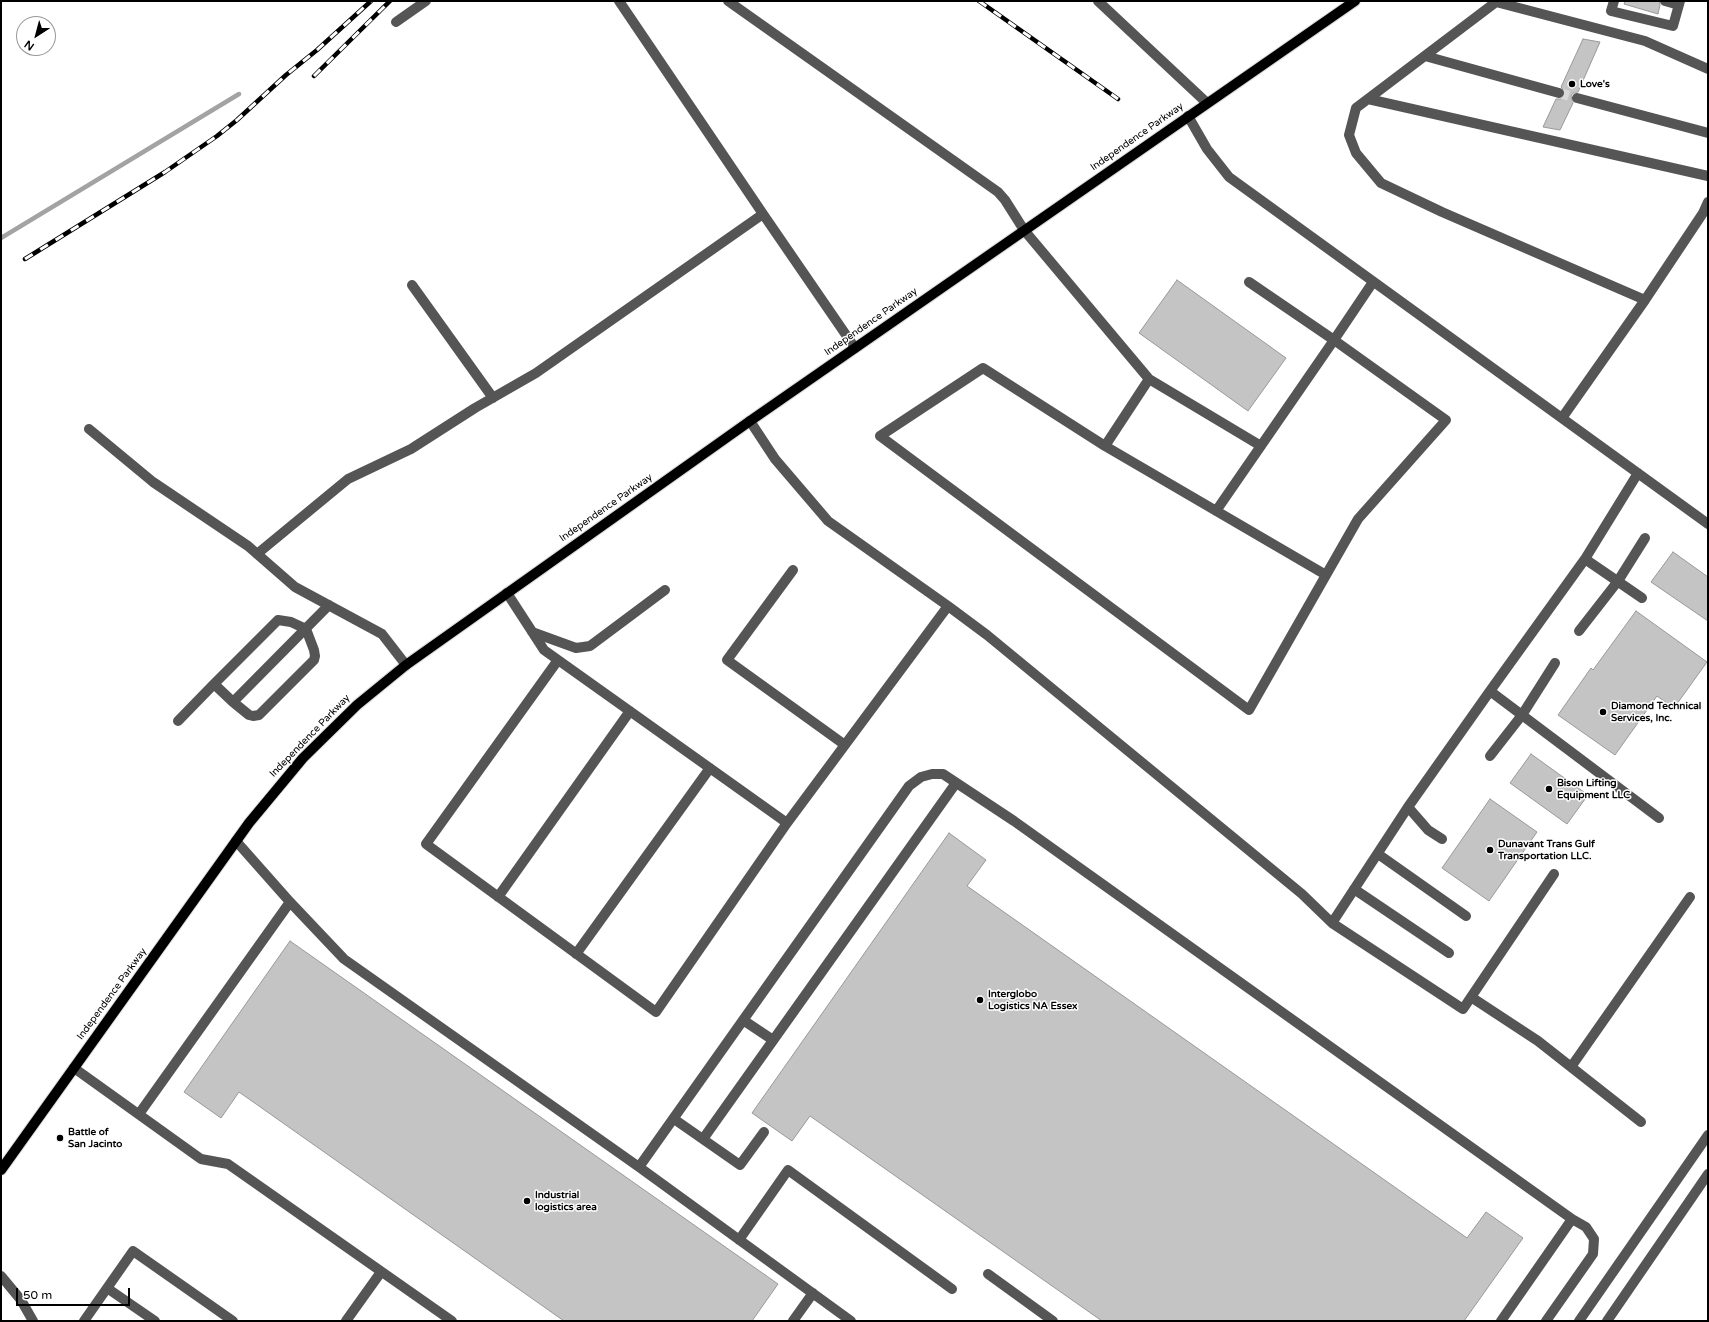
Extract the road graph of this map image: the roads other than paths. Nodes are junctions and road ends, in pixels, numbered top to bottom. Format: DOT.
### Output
graph roads {
  1 [pos="426,1"];
  2 [pos="619,1"];
  3 [pos="728,1"];
  4 [pos="1098,1"];
  5 [pos="1355,1"];
  6 [pos="1614,1"];
  7 [pos="1665,1"];
  8 [pos="1680,3"];
  9 [pos="396,22"];
  10 [pos="1425,56"];
  11 [pos="1708,69"];
  12 [pos="1560,93"];
  13 [pos="1577,98"];
  14 [pos="1368,99"];
  15 [pos="1207,103"];
  16 [pos="1188,116"];
  17 [pos="1708,133"];
  18 [pos="1708,176"];
  19 [pos="1708,202"];
  20 [pos="763,214"];
  21 [pos="1024,230"];
  22 [pos="1249,282"];
  23 [pos="1373,282"];
  24 [pos="412,285"];
  25 [pos="1645,300"];
  26 [pos="1334,340"];
  27 [pos="856,348"];
  28 [pos="1149,379"];
  29 [pos="493,398"];
  30 [pos="1562,418"];
  31 [pos="750,421"];
  32 [pos="89,429"];
  33 [pos="1106,446"];
  34 [pos="1261,446"];
  35 [pos="1638,473"];
  36 [pos="1216,511"];
  37 [pos="1708,524"];
  38 [pos="1645,538"];
  39 [pos="257,554"];
  40 [pos="1585,559"];
  41 [pos="793,570"];
  42 [pos="1326,575"];
  43 [pos="1618,581"];
  44 [pos="665,590"];
  45 [pos="507,593"];
  46 [pos="1642,598"];
  47 [pos="329,605"];
  48 [pos="948,606"];
  49 [pos="306,629"];
  50 [pos="1579,631"];
  51 [pos="532,632"];
  52 [pos="558,660"];
  53 [pos="1555,663"];
  54 [pos="406,665"];
  55 [pos="214,684"];
  56 [pos="1490,691"];
  57 [pos="233,702"];
  58 [pos="630,711"];
  59 [pos="1522,715"];
  60 [pos="178,721"];
  61 [pos="845,745"];
  62 [pos="1490,756"];
  63 [pos="710,768"];
  64 [pos="956,783"];
  65 [pos="1408,807"];
  66 [pos="1659,818"];
  67 [pos="787,824"];
  68 [pos="1442,839"];
  69 [pos="236,841"];
  70 [pos="1378,854"];
  71 [pos="1554,874"];
  72 [pos="1354,889"];
  73 [pos="498,896"];
  74 [pos="1690,897"];
  75 [pos="290,902"];
  76 [pos="1466,916"];
  77 [pos="1332,923"];
  78 [pos="1449,953"];
  79 [pos="576,954"];
  80 [pos="1471,997"];
  81 [pos="743,1020"];
  82 [pos="773,1040"];
  83 [pos="1571,1067"];
  84 [pos="74,1068"];
  85 [pos="139,1114"];
  86 [pos="674,1119"];
  87 [pos="1642,1122"];
  88 [pos="764,1132"];
  89 [pos="1708,1135"];
  90 [pos="703,1139"];
  91 [pos="639,1167"];
  92 [pos="1,1170"];
  93 [pos="1708,1174"];
  94 [pos="1572,1219"];
  95 [pos="739,1240"];
  96 [pos="381,1272"];
  97 [pos="988,1274"];
  98 [pos="1,1276"];
  99 [pos="107,1288"];
  100 [pos="952,1289"];
  101 [pos="813,1293"];
  102 [pos="446,1319"];
  103 [pos="33,1321"];
  104 [pos="84,1321"];
  105 [pos="155,1321"];
  106 [pos="233,1321"];
  107 [pos="346,1321"];
  108 [pos="793,1321"];
  109 [pos="852,1321"];
  110 [pos="1053,1321"];
  111 [pos="1500,1321"];
  112 [pos="1546,1321"];
  113 [pos="1579,1321"];
  114 [pos="1607,1321"];
  1 -- 9 [label="lane"];
  2 -- 20 [label="lane"];
  3 -- 21 [label="lane"];
  4 -- 15 [label="lane"];
  5 -- 15 [label="main road, Independence Parkway"];
  6 -- 8 [label="lane"];
  7 -- 8 [label="lane"];
  10 -- 11 [label="lane"];
  10 -- 12 [label="lane"];
  10 -- 14 [label="lane"];
  13 -- 17 [label="lane"];
  14 -- 18 [label="lane"];
  14 -- 25 [label="lane"];
  15 -- 16 [label="main road, Independence Parkway"];
  16 -- 21 [label="main road, Independence Parkway"];
  16 -- 23 [label="lane"];
  19 -- 25 [label="lane"];
  20 -- 27 [label="lane"];
  20 -- 29 [label="lane"];
  21 -- 27 [label="main road, Independence Parkway"];
  21 -- 28 [label="lane"];
  22 -- 26 [label="lane"];
  23 -- 26 [label="lane"];
  23 -- 30 [label="lane"];
  24 -- 29 [label="lane"];
  25 -- 30 [label="lane"];
  26 -- 34 [label="lane"];
  26 -- 42 [label="lane"];
  27 -- 31 [label="main road, Independence Parkway"];
  28 -- 33 [label="lane"];
  28 -- 34 [label="lane"];
  29 -- 39 [label="lane"];
  30 -- 35 [label="lane"];
  31 -- 45 [label="main road, Independence Parkway"];
  31 -- 48 [label="lane"];
  32 -- 39 [label="lane"];
  33 -- 36 [label="lane"];
  33 -- 42 [label="lane"];
  34 -- 36 [label="lane"];
  35 -- 37 [label="lane"];
  35 -- 40 [label="lane"];
  36 -- 42 [label="lane"];
  38 -- 43 [label="lane"];
  39 -- 47 [label="lane"];
  40 -- 43 [label="lane"];
  40 -- 56 [label="lane"];
  41 -- 61 [label="lane"];
  43 -- 46 [label="lane"];
  43 -- 50 [label="lane"];
  44 -- 51 [label="lane"];
  45 -- 51 [label="lane"];
  45 -- 54 [label="main road, Independence Parkway"];
  47 -- 49 [label="lane"];
  47 -- 54 [label="lane"];
  48 -- 61 [label="lane"];
  48 -- 77 [label="lane"];
  49 -- 55 [label="lane"];
  49 -- 57 [label="lane"];
  49 -- 57 [label="lane"];
  51 -- 52 [label="lane"];
  52 -- 58 [label="lane"];
  52 -- 73 [label="lane"];
  53 -- 59 [label="lane"];
  54 -- 69 [label="main road, Independence Parkway"];
  55 -- 57 [label="lane"];
  55 -- 60 [label="lane"];
  56 -- 59 [label="lane"];
  56 -- 65 [label="lane"];
  58 -- 63 [label="lane"];
  58 -- 73 [label="lane"];
  59 -- 62 [label="lane"];
  59 -- 66 [label="lane"];
  61 -- 67 [label="lane"];
  63 -- 67 [label="lane"];
  63 -- 79 [label="lane"];
  64 -- 81 [label="lane"];
  64 -- 82 [label="lane"];
  64 -- 94 [label="lane"];
  65 -- 68 [label="lane"];
  65 -- 70 [label="lane"];
  67 -- 79 [label="lane"];
  69 -- 75 [label="lane"];
  69 -- 84 [label="main road, Independence Parkway"];
  70 -- 72 [label="lane"];
  70 -- 76 [label="lane"];
  71 -- 80 [label="lane"];
  72 -- 77 [label="lane"];
  72 -- 78 [label="lane"];
  73 -- 79 [label="lane"];
  74 -- 83 [label="lane"];
  75 -- 85 [label="lane"];
  75 -- 91 [label="lane"];
  77 -- 80 [label="lane"];
  80 -- 83 [label="lane"];
  81 -- 82 [label="lane"];
  81 -- 86 [label="lane"];
  82 -- 90 [label="lane"];
  83 -- 87 [label="lane"];
  84 -- 85 [label="lane"];
  84 -- 92 [label="main road, Independence Parkway"];
  85 -- 96 [label="lane"];
  86 -- 90 [label="lane"];
  86 -- 91 [label="lane"];
  88 -- 90 [label="lane"];
  89 -- 113 [label="lane"];
  91 -- 95 [label="lane"];
  93 -- 114 [label="lane"];
  94 -- 111 [label="lane"];
  94 -- 112 [label="lane"];
  95 -- 100 [label="lane"];
  95 -- 101 [label="lane"];
  96 -- 102 [label="lane"];
  96 -- 107 [label="lane"];
  97 -- 110 [label="lane"];
  98 -- 103 [label="lane"];
  99 -- 104 [label="lane"];
  99 -- 105 [label="lane"];
  99 -- 106 [label="lane"];
  101 -- 108 [label="lane"];
  101 -- 109 [label="lane"];
}
